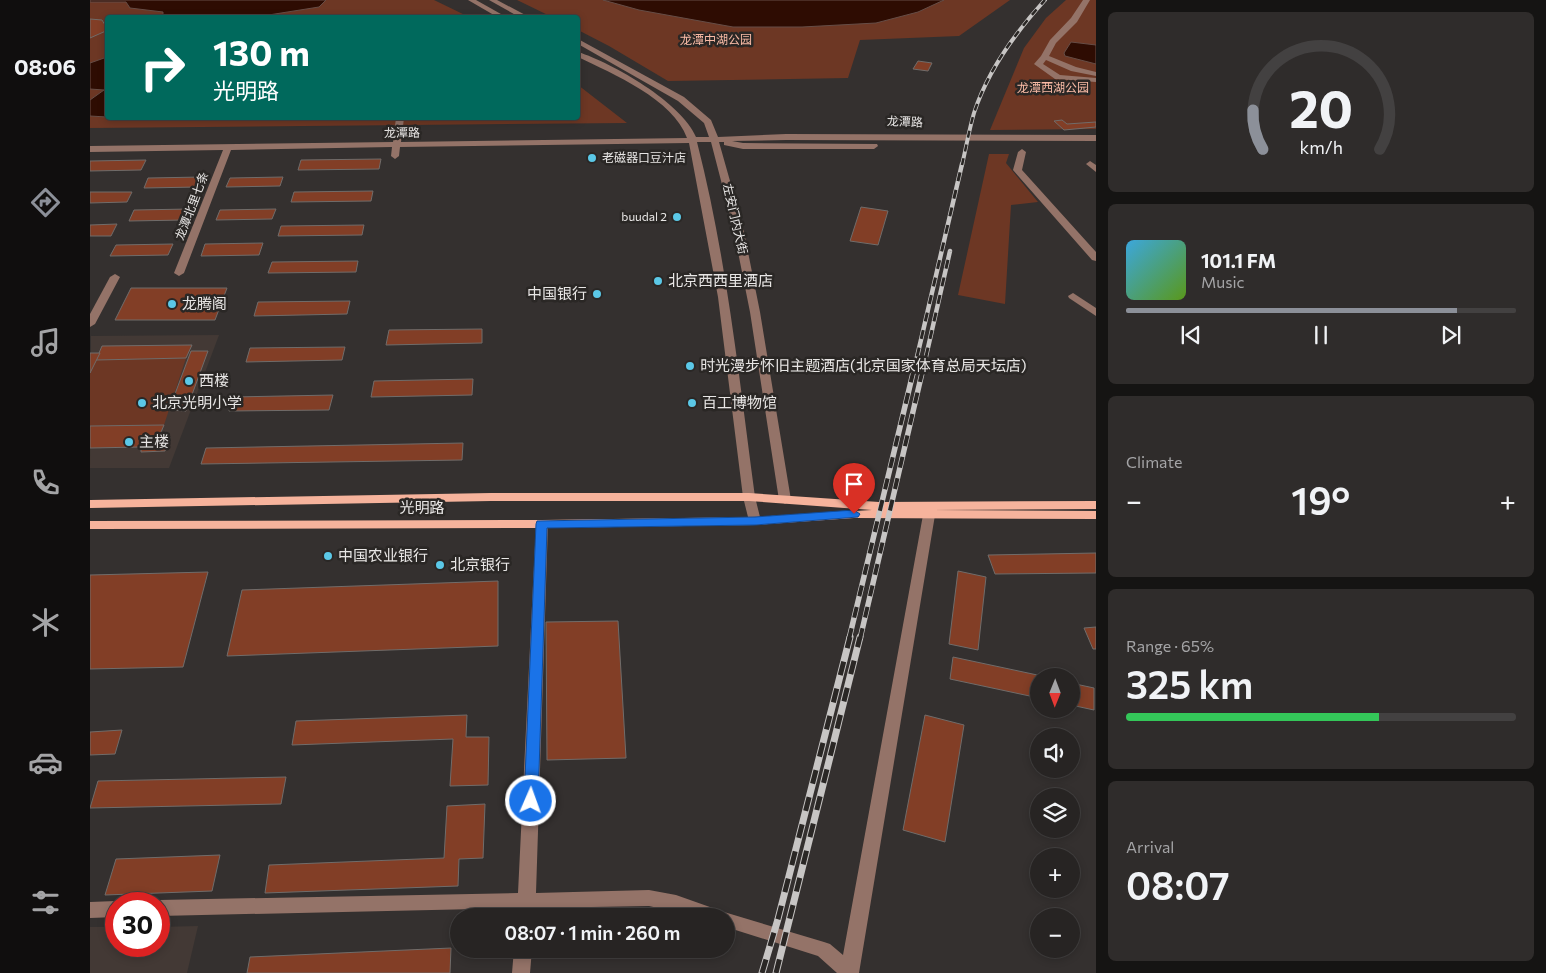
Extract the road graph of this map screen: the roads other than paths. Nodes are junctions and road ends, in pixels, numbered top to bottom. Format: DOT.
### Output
graph roads {
  1 [pos="471,0"];
  2 [pos="492,0"];
  3 [pos="1087,0"];
  4 [pos="499,15"];
  5 [pos="522,15"];
  6 [pos="580,42"];
  7 [pos="580,55"];
  8 [pos="1045,57"];
  9 [pos="1096,74"];
  10 [pos="1096,80"];
  11 [pos="400,120"];
  12 [pos="1096,134"];
  13 [pos="1096,138"];
  14 [pos="715,140"];
  15 [pos="692,141"];
  16 [pos="1096,145"];
  17 [pos="396,146"];
  18 [pos="228,148"];
  19 [pos="90,149"];
  20 [pos="1022,152"];
  21 [pos="394,156"];
  22 [pos="1096,258"];
  23 [pos="179,273"];
  24 [pos="115,278"];
  25 [pos="1073,296"];
  26 [pos="1096,313"];
  27 [pos="90,324"];
  28 [pos="749,497"];
  29 [pos="785,500"];
  30 [pos="90,504"];
  31 [pos="1096,505"];
  32 [pos="929,515"];
  33 [pos="1096,515"];
  34 [pos="755,521"];
  35 [pos="542,524"];
  36 [pos="90,525"];
  37 [pos="170,908"];
  38 [pos="450,908"];
  39 [pos="527,908"];
  40 [pos="692,908"];
  41 [pos="105,909"];
  42 [pos="90,910"];
  43 [pos="735,922"];
  44 [pos="522,958"];
  45 [pos="521,973"];
  46 [pos="850,973"];
  1 -- 4 [label="street"];
  2 -- 5 [label="street"];
  3 -- 8 [label="street"];
  6 -- 14 [label="street, 左安门内大街"];
  7 -- 15 [label="street, 左安门内大街"];
  8 -- 9 [label="street"];
  8 -- 10 [label="street"];
  11 -- 17 [label="street"];
  12 -- 14 [label="street, 龙潭路"];
  13 -- 14 [label="street, 龙潭路"];
  14 -- 15 [label="street, 龙潭路"];
  14 -- 16 [label="street, 龙潭路"];
  14 -- 29 [label="street, 左安门内大街"];
  15 -- 17 [label="street, 龙潭路"];
  15 -- 28 [label="street, 左安门内大街"];
  17 -- 18 [label="street, 龙潭路"];
  17 -- 21 [label="street"];
  18 -- 19 [label="street, 龙潭路"];
  18 -- 23 [label="street, 龙潭北里七条"];
  20 -- 22 [label="street"];
  24 -- 27 [label="street"];
  25 -- 26 [label="street"];
  28 -- 29 [label="main road, 光明路"];
  28 -- 30 [label="main road, 光明路"];
  28 -- 34 [label="street, 左安门内大街"];
  29 -- 31 [label="main road, 光明路"];
  32 -- 33 [label="main road, 光明路"];
  32 -- 34 [label="main road, 光明路"];
  32 -- 46 [label="street"];
  34 -- 35 [label="main road, 光明路"];
  35 -- 36 [label="main road, 光明路"];
  35 -- 39 [label="street"];
  37 -- 38 [label="street"];
  39 -- 40 [label="street"];
  41 -- 42 [label="street"];
  43 -- 46 [label="street"];
  44 -- 45 [label="street"];
}
